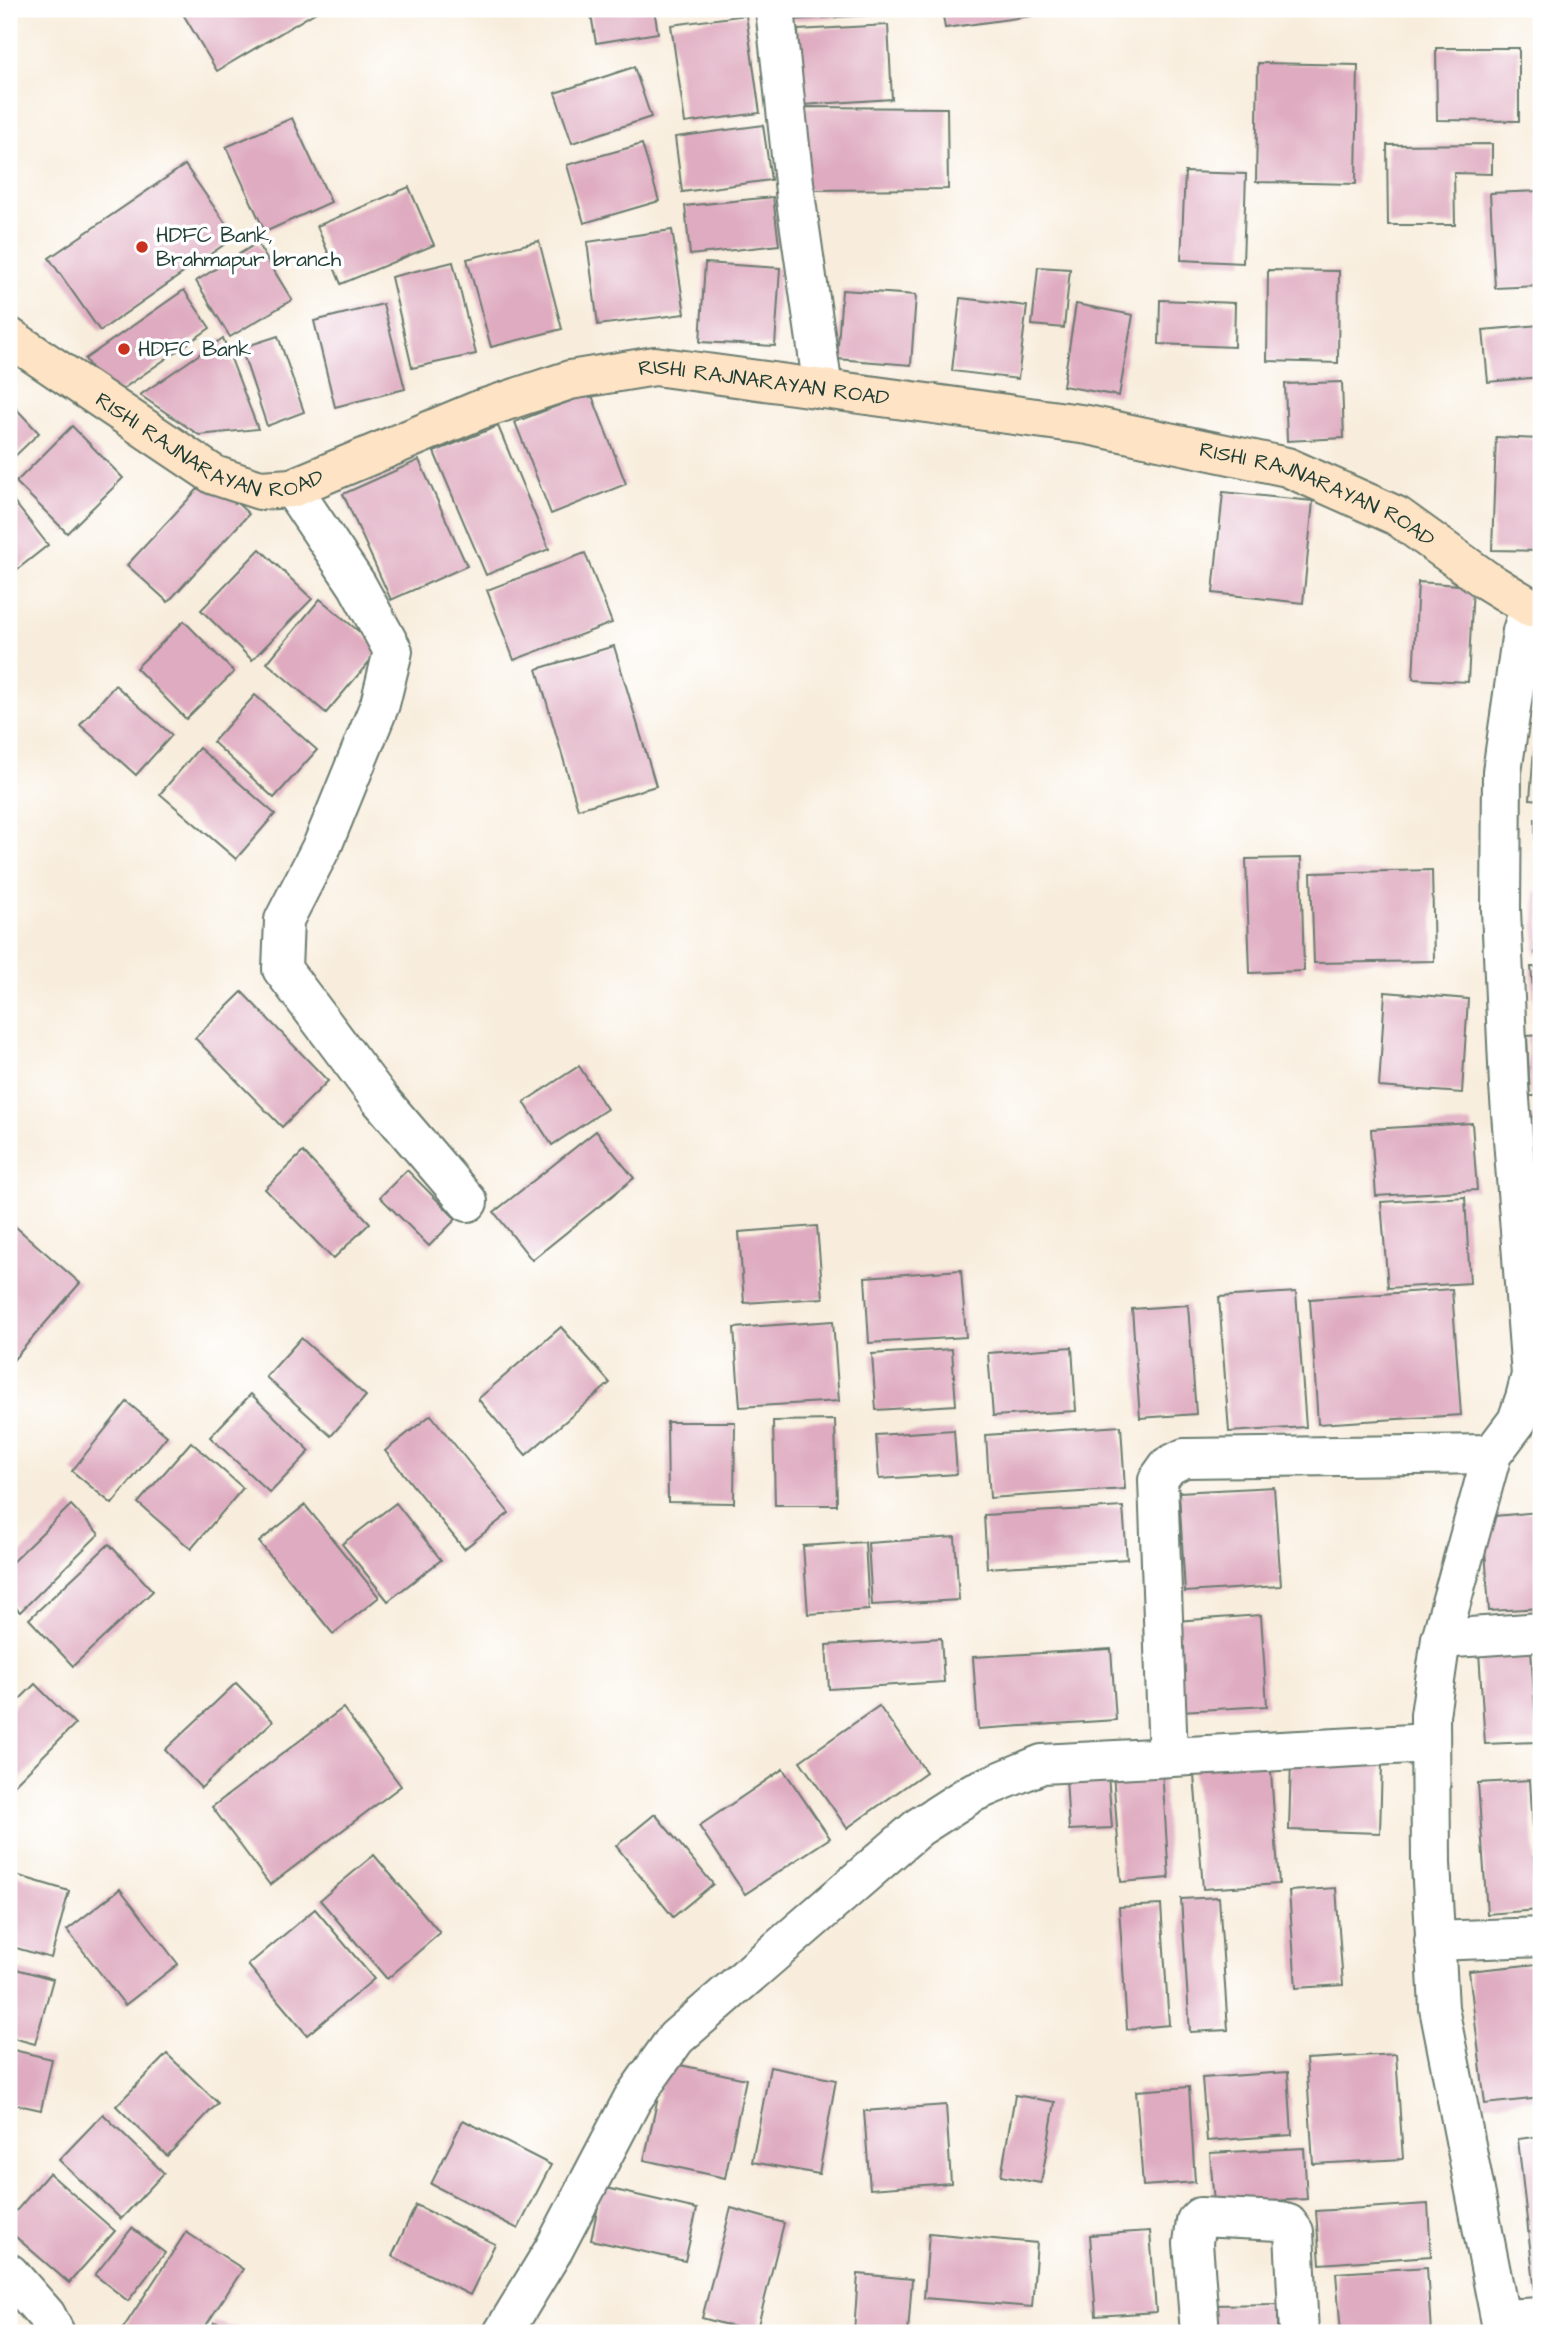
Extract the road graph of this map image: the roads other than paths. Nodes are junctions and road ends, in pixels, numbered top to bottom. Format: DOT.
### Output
graph roads {
  1 [pos="775,9"];
  2 [pos="9,337"];
  3 [pos="823,389"];
  4 [pos="292,488"];
  5 [pos="1536,608"];
  6 [pos="468,1202"];
  7 [pos="1535,1345"];
  8 [pos="1492,1454"];
  9 [pos="1541,1632"];
  10 [pos="1441,1639"];
  11 [pos="1430,1743"];
  12 [pos="1167,1757"];
  13 [pos="1541,1937"];
  14 [pos="1434,1941"];
  15 [pos="9,2273"];
  16 [pos="1541,2317"];
  17 [pos="1503,2326"];
  18 [pos="55,2333"];
  19 [pos="503,2333"];
  20 [pos="1200,2333"];
  21 [pos="1299,2333"];
  1 -- 3 [label="street"];
  2 -- 4 [label="main road, RISHI RAJNARAYAN ROAD"];
  3 -- 4 [label="main road, RISHI RAJNARAYAN ROAD"];
  3 -- 5 [label="main road, RISHI RAJNARAYAN ROAD"];
  4 -- 6 [label="street"];
  5 -- 7 [label="street"];
  7 -- 8 [label="street"];
  8 -- 10 [label="street"];
  8 -- 12 [label="street"];
  9 -- 10 [label="street"];
  10 -- 11 [label="street"];
  11 -- 12 [label="street"];
  11 -- 14 [label="street"];
  12 -- 19 [label="street"];
  13 -- 14 [label="street"];
  14 -- 17 [label="street"];
  15 -- 18 [label="street"];
  16 -- 17 [label="street"];
  20 -- 21 [label="street"];
}
